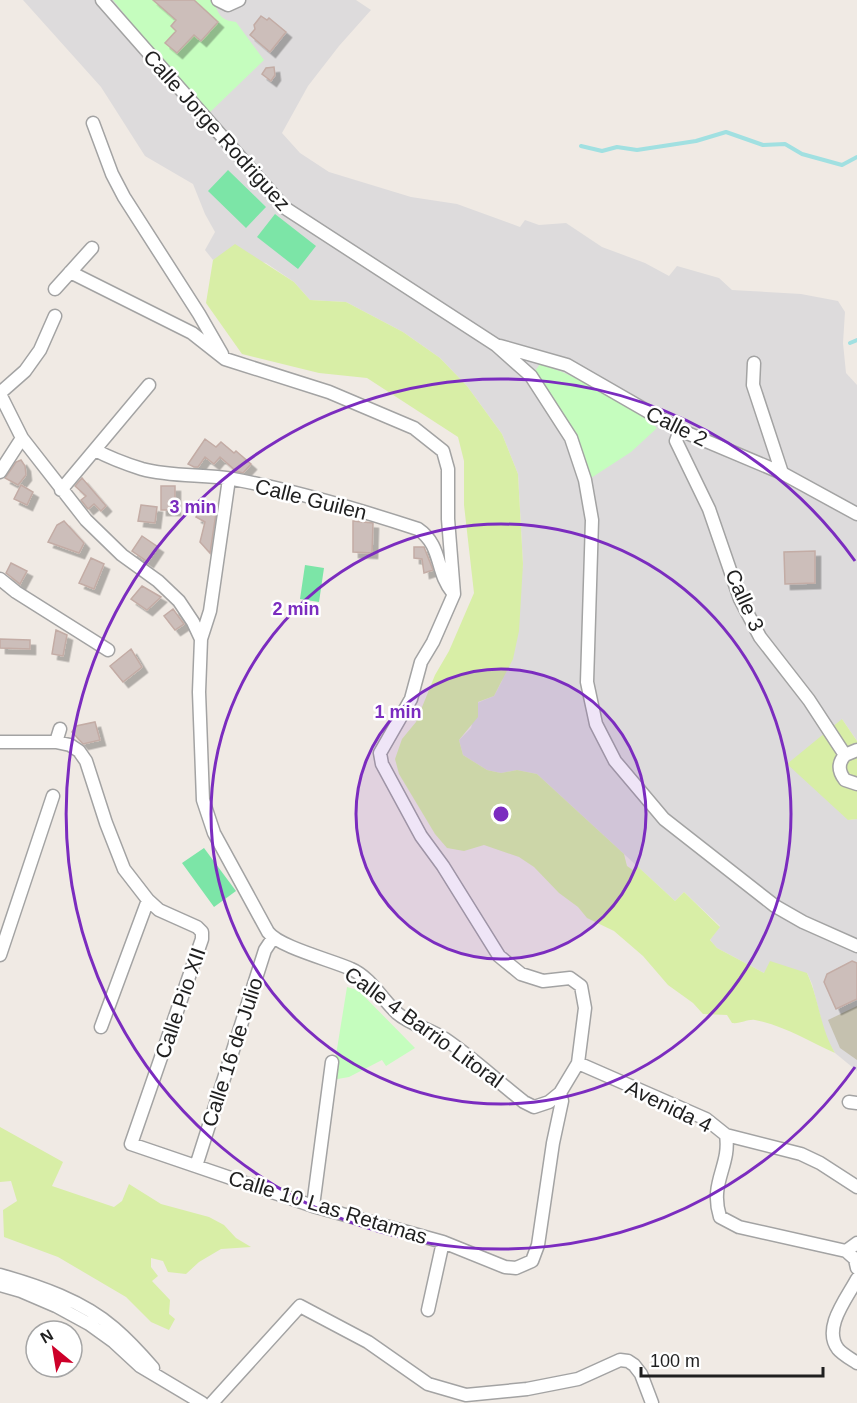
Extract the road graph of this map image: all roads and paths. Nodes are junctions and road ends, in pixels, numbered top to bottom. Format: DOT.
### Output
graph roads {
  1 [pos="102,0"];
  2 [pos="218,0"];
  3 [pos="239,0"];
  4 [pos="93,123"];
  5 [pos="92,248"];
  6 [pos="70,272"];
  7 [pos="55,289"];
  8 [pos="55,316"];
  9 [pos="496,345"];
  10 [pos="225,359"];
  11 [pos="754,363"];
  12 [pos="149,385"];
  13 [pos="0,394"];
  14 [pos="680,430"];
  15 [pos="22,438"];
  16 [pos="95,450"];
  17 [pos="0,472"];
  18 [pos="782,473"];
  19 [pos="230,479"];
  20 [pos="61,490"];
  21 [pos="857,514"];
  22 [pos="0,579"];
  23 [pos="454,594"];
  24 [pos="201,639"];
  25 [pos="108,650"];
  26 [pos="60,729"];
  27 [pos="0,742"];
  28 [pos="56,742"];
  29 [pos="851,753"];
  30 [pos="857,784"];
  31 [pos="53,796"];
  32 [pos="148,900"];
  33 [pos="273,938"];
  34 [pos="857,946"];
  35 [pos="0,955"];
  36 [pos="101,1028"];
  37 [pos="332,1062"];
  38 [pos="578,1063"];
  39 [pos="560,1093"];
  40 [pos="726,1135"];
  41 [pos="130,1144"];
  42 [pos="196,1166"];
  43 [pos="857,1187"];
  44 [pos="313,1206"];
  45 [pos="443,1242"];
  46 [pos="857,1243"];
  47 [pos="846,1251"];
  48 [pos="857,1268"];
  49 [pos="0,1275"];
  50 [pos="857,1279"];
  51 [pos="0,1285"];
  52 [pos="428,1310"];
  53 [pos="857,1363"];
  54 [pos="162,1378"];
  55 [pos="202,1403"];
  56 [pos="212,1403"];
  57 [pos="652,1403"];
  1 -- 9 [label="street, Calle Jorge Rodriguez"];
  2 -- 3 [label="street"];
  4 -- 10 [label="street"];
  5 -- 6 [label="street"];
  6 -- 7 [label="street"];
  6 -- 10 [label="street"];
  8 -- 13 [label="street"];
  9 -- 14 [label="street, Calle 2"];
  9 -- 34 [label="street"];
  10 -- 23 [label="street"];
  11 -- 18 [label="street"];
  12 -- 16 [label="street"];
  13 -- 15 [label="street"];
  14 -- 18 [label="street, Calle 2"];
  14 -- 29 [label="street, Calle 3"];
  15 -- 17 [label="street"];
  15 -- 20 [label="street"];
  16 -- 19 [label="street, Calle Guilen"];
  16 -- 20 [label="street"];
  18 -- 21 [label="street, Calle 2"];
  19 -- 23 [label="street, Calle Guilen"];
  19 -- 24 [label="street"];
  20 -- 24 [label="street"];
  22 -- 25 [label="street"];
  23 -- 38 [label="street"];
  24 -- 33 [label="street"];
  26 -- 28 [label="street"];
  27 -- 28 [label="street"];
  28 -- 32 [label="street, Calle Pio XII"];
  29 -- 30 [label="street"];
  31 -- 35 [label="street"];
  32 -- 36 [label="street"];
  32 -- 41 [label="street, Calle Pio XII"];
  33 -- 39 [label="street, Calle 4 Barrio Litoral"];
  33 -- 42 [label="street, Calle 16 de Julio"];
  37 -- 44 [label="street"];
  38 -- 39 [label="street"];
  38 -- 40 [label="street, Avenida 4"];
  39 -- 45 [label="street, Calle 10 Las Retamas"];
  40 -- 43 [label="street"];
  40 -- 47 [label="street, Avenida 4"];
  41 -- 42 [label="street, Calle 10 Las Retamas"];
  42 -- 44 [label="street, Calle 10 Las Retamas"];
  44 -- 45 [label="street, Calle 10 Las Retamas"];
  45 -- 52 [label="street"];
  46 -- 47 [label="street"];
  47 -- 48 [label="street"];
  49 -- 54 [label="street"];
  50 -- 53 [label="street"];
  51 -- 54 [label="street"];
  54 -- 55 [label="street"];
  56 -- 57 [label="street"];
}
